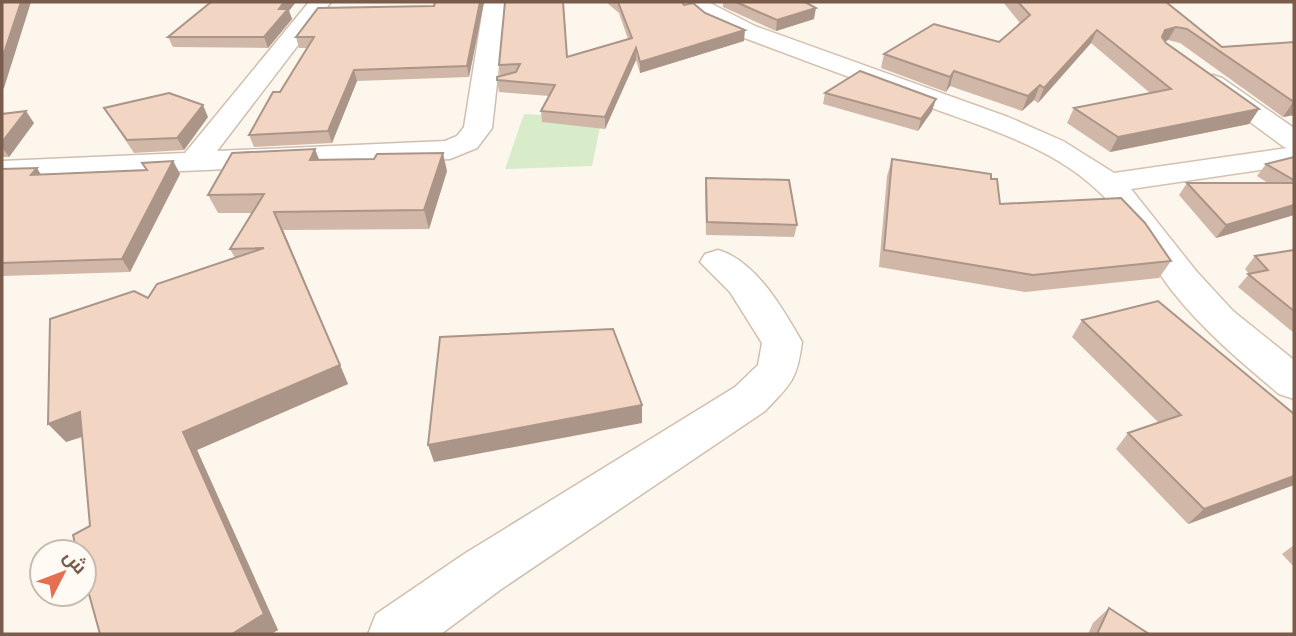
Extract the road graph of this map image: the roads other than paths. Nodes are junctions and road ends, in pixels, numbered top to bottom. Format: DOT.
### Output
graph roads {
  1 [pos="320,2"];
  2 [pos="495,2"];
  3 [pos="694,2"];
  4 [pos="1188,65"];
  5 [pos="1294,141"];
  6 [pos="1294,156"];
  7 [pos="194,161"];
  8 [pos="2,170"];
  9 [pos="1108,183"];
  10 [pos="718,262"];
  11 [pos="1294,383"];
  12 [pos="396,634"];
  1 -- 7 [label="street"];
  2 -- 7 [label="street"];
  3 -- 9 [label="street"];
  4 -- 5 [label="street"];
  6 -- 9 [label="street"];
  7 -- 8 [label="street"];
  9 -- 11 [label="street"];
  10 -- 12 [label="street"];
}
